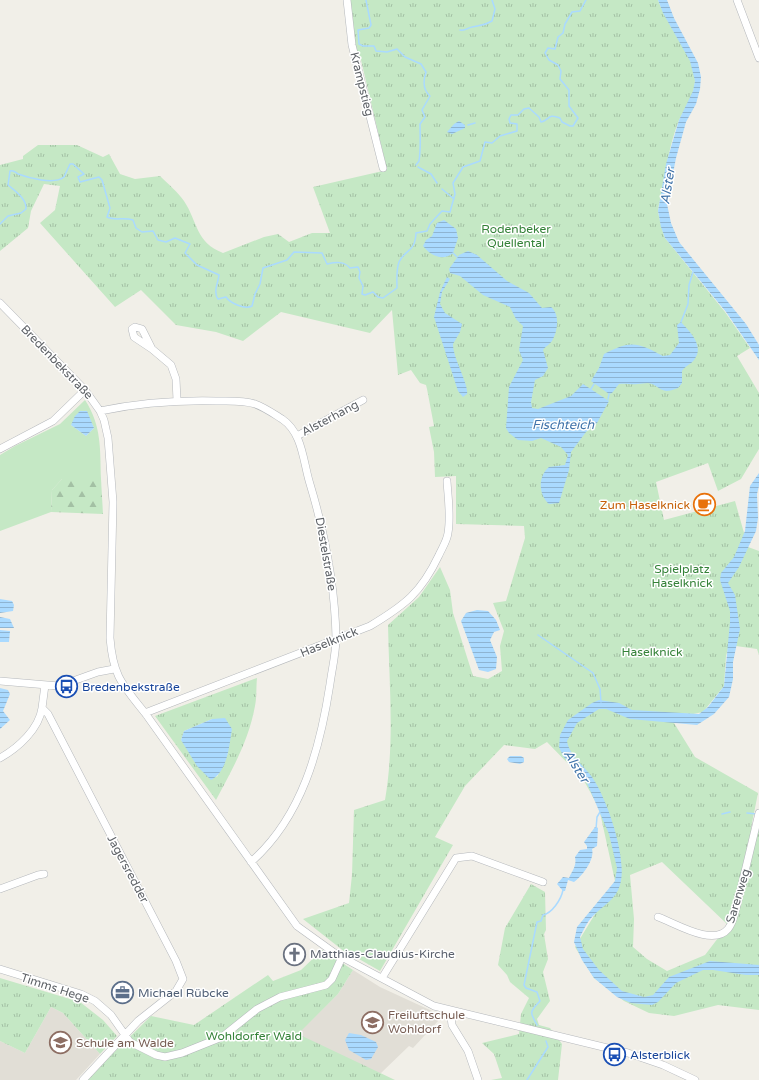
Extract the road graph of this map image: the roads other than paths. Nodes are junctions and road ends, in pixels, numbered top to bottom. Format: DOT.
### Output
graph roads {
  1 [pos="347,0"];
  2 [pos="738,0"];
  3 [pos="759,58"];
  4 [pos="383,168"];
  5 [pos="0,303"];
  6 [pos="152,349"];
  7 [pos="85,390"];
  8 [pos="178,400"];
  9 [pos="363,400"];
  10 [pos="100,411"];
  11 [pos="297,436"];
  12 [pos="0,449"];
  13 [pos="448,481"];
  14 [pos="336,639"];
  15 [pos="114,669"];
  16 [pos="0,681"];
  17 [pos="45,685"];
  18 [pos="42,708"];
  19 [pos="145,713"];
  20 [pos="0,758"];
  21 [pos="759,814"];
  22 [pos="251,862"];
  23 [pos="44,874"];
  24 [pos="543,882"];
  25 [pos="0,889"];
  26 [pos="658,916"];
  27 [pos="342,957"];
  28 [pos="0,969"];
  29 [pos="382,978"];
  30 [pos="454,1012"];
  31 [pos="124,1036"];
  32 [pos="83,1080"];
  33 [pos="478,1080"];
  34 [pos="695,1080"];
  1 -- 4 [label="street, Krampstieg"];
  2 -- 3 [label="street"];
  5 -- 7 [label="street, Bredenbekstraße"];
  6 -- 8 [label="street"];
  7 -- 10 [label="street, Bredenbekstraße"];
  7 -- 12 [label="street"];
  8 -- 10 [label="street, Diestelstraße"];
  8 -- 11 [label="street, Diestelstraße"];
  9 -- 11 [label="street, Alsterhang"];
  10 -- 15 [label="street, Bredenbekstraße"];
  11 -- 14 [label="street, Diestelstraße"];
  13 -- 14 [label="street, Haselknick"];
  14 -- 19 [label="street, Haselknick"];
  14 -- 22 [label="street, Diestelstraße"];
  15 -- 17 [label="street"];
  15 -- 19 [label="street, Bredenbekstraße"];
  16 -- 17 [label="street"];
  17 -- 18 [label="street"];
  18 -- 20 [label="street"];
  18 -- 31 [label="street, Jagersredder"];
  19 -- 22 [label="street, Bredenbekstraße"];
  21 -- 26 [label="street, Sarenweg"];
  22 -- 27 [label="street, Bredenbekstraße"];
  23 -- 25 [label="street"];
  24 -- 29 [label="street"];
  27 -- 29 [label="street, Bredenbekstraße"];
  27 -- 31 [label="street, Timms Hege"];
  28 -- 31 [label="street, Timms Hege"];
  29 -- 30 [label="street, Bredenbekstraße"];
  30 -- 33 [label="street"];
  30 -- 34 [label="street"];
  31 -- 32 [label="street"];
}
